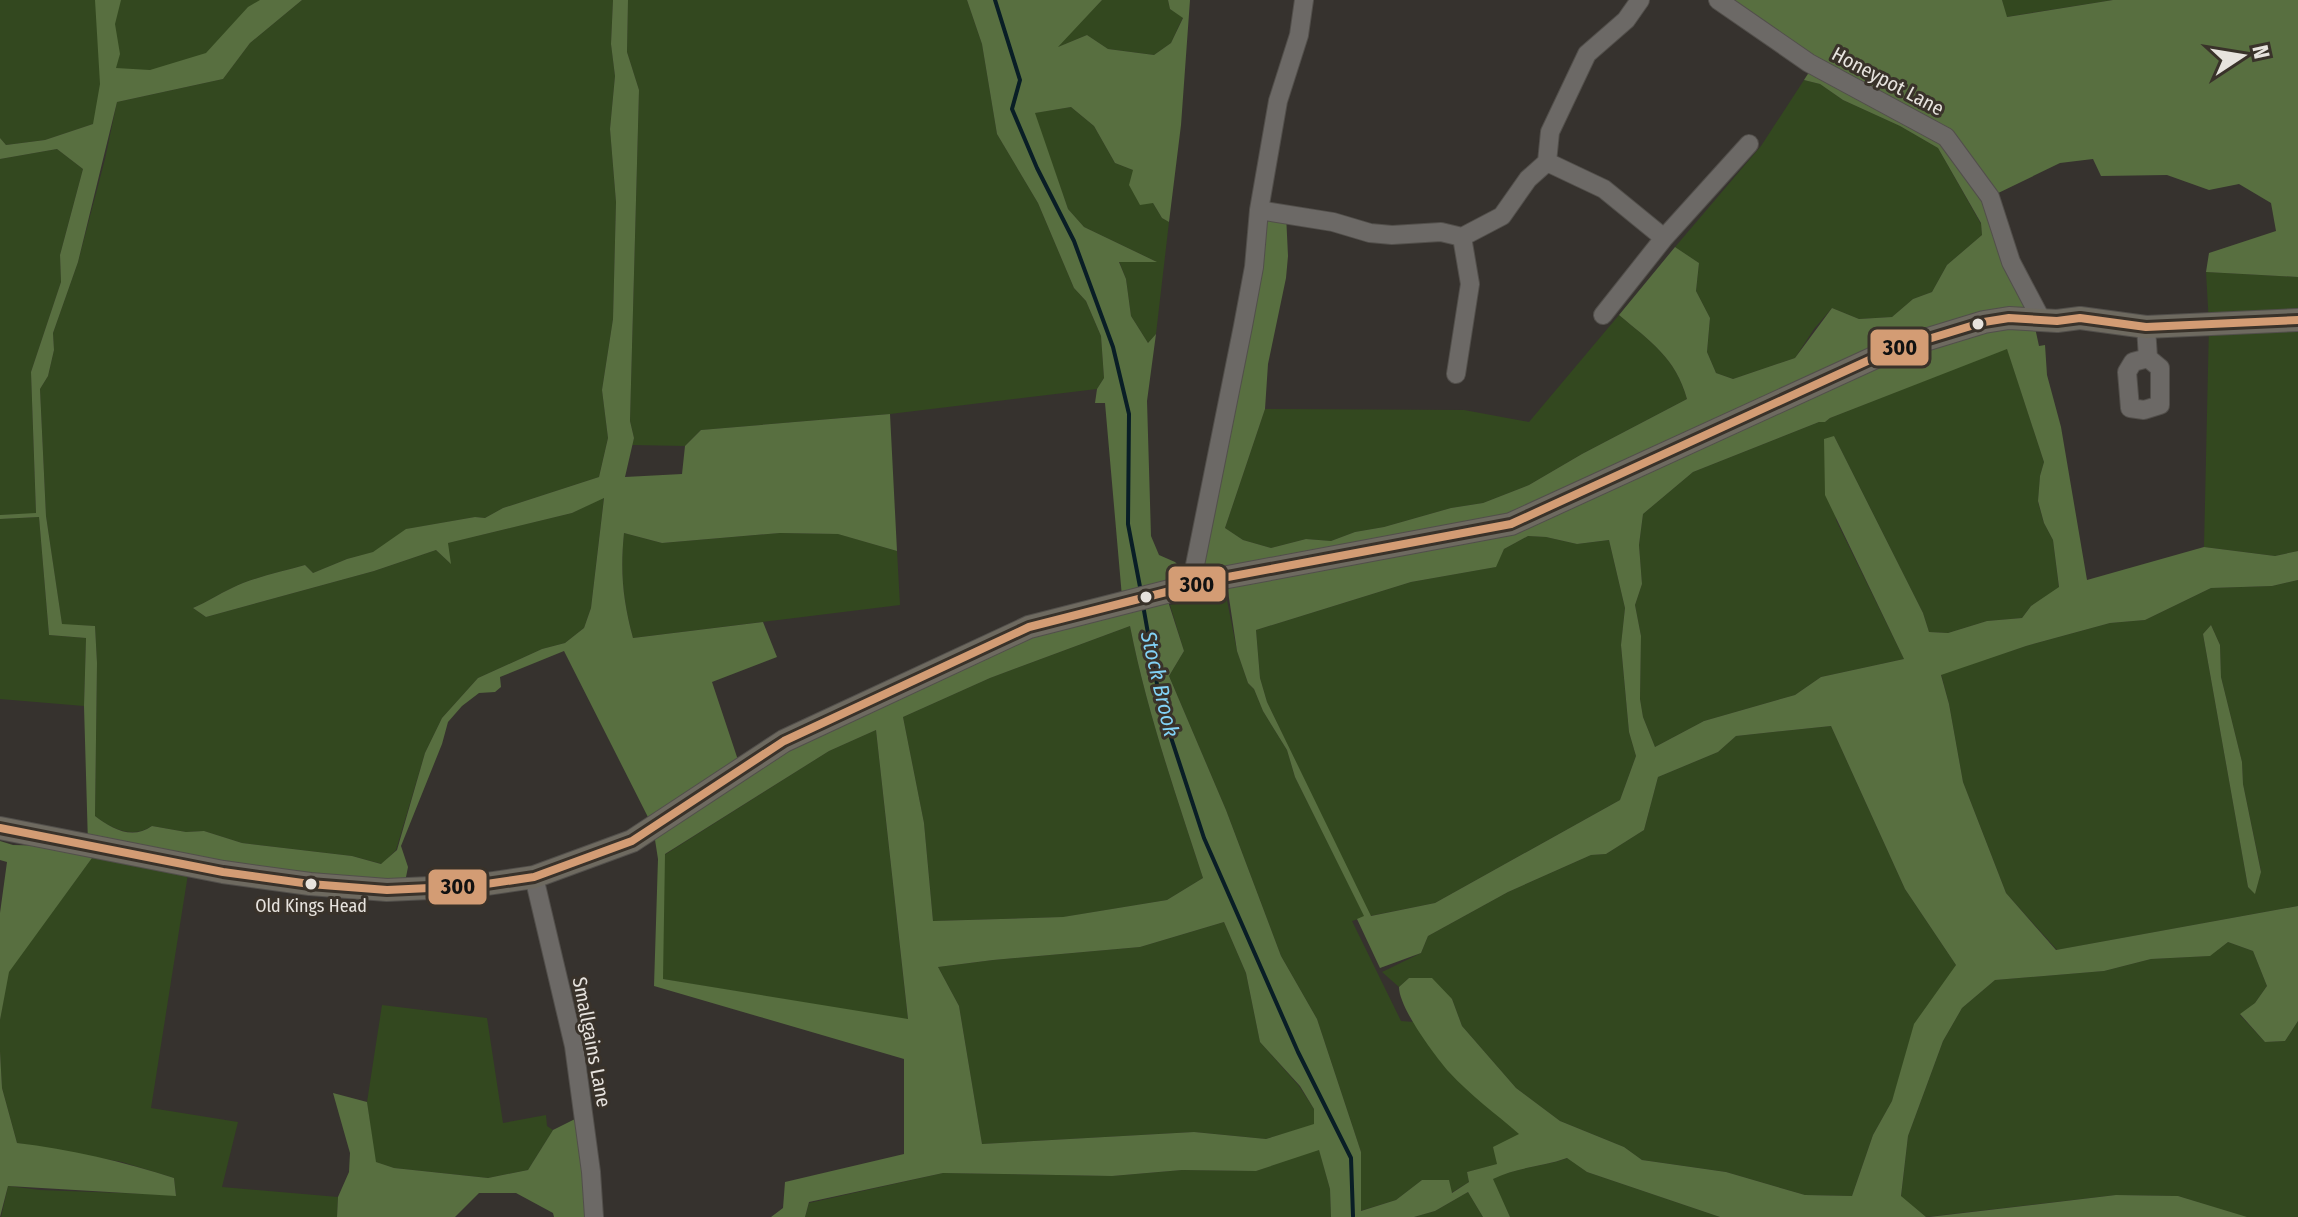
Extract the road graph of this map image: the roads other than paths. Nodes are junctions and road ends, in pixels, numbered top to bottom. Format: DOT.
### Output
graph roads {
  1 [pos="1304,0"];
  2 [pos="1640,0"];
  3 [pos="1718,0"];
  4 [pos="1749,144"];
  5 [pos="1547,162"];
  6 [pos="1259,210"];
  7 [pos="1462,237"];
  8 [pos="1664,238"];
  9 [pos="1603,315"];
  10 [pos="2041,319"];
  11 [pos="2298,320"];
  12 [pos="2146,327"];
  13 [pos="2148,358"];
  14 [pos="1456,374"];
  15 [pos="1191,585"];
  16 [pos="0,828"];
  17 [pos="534,877"];
  18 [pos="594,1217"];
  1 -- 6 [label="street"];
  2 -- 5 [label="street"];
  3 -- 10 [label="street, Honeypot Lane"];
  4 -- 8 [label="street"];
  5 -- 7 [label="street"];
  5 -- 8 [label="street"];
  6 -- 7 [label="street"];
  6 -- 15 [label="street"];
  7 -- 14 [label="street"];
  8 -- 9 [label="street"];
  10 -- 12 [label="main road"];
  10 -- 15 [label="main road"];
  11 -- 12 [label="main road"];
  12 -- 13 [label="street"];
  15 -- 17 [label="main road"];
  16 -- 17 [label="main road"];
  17 -- 18 [label="street, Smallgains Lane"];
}
